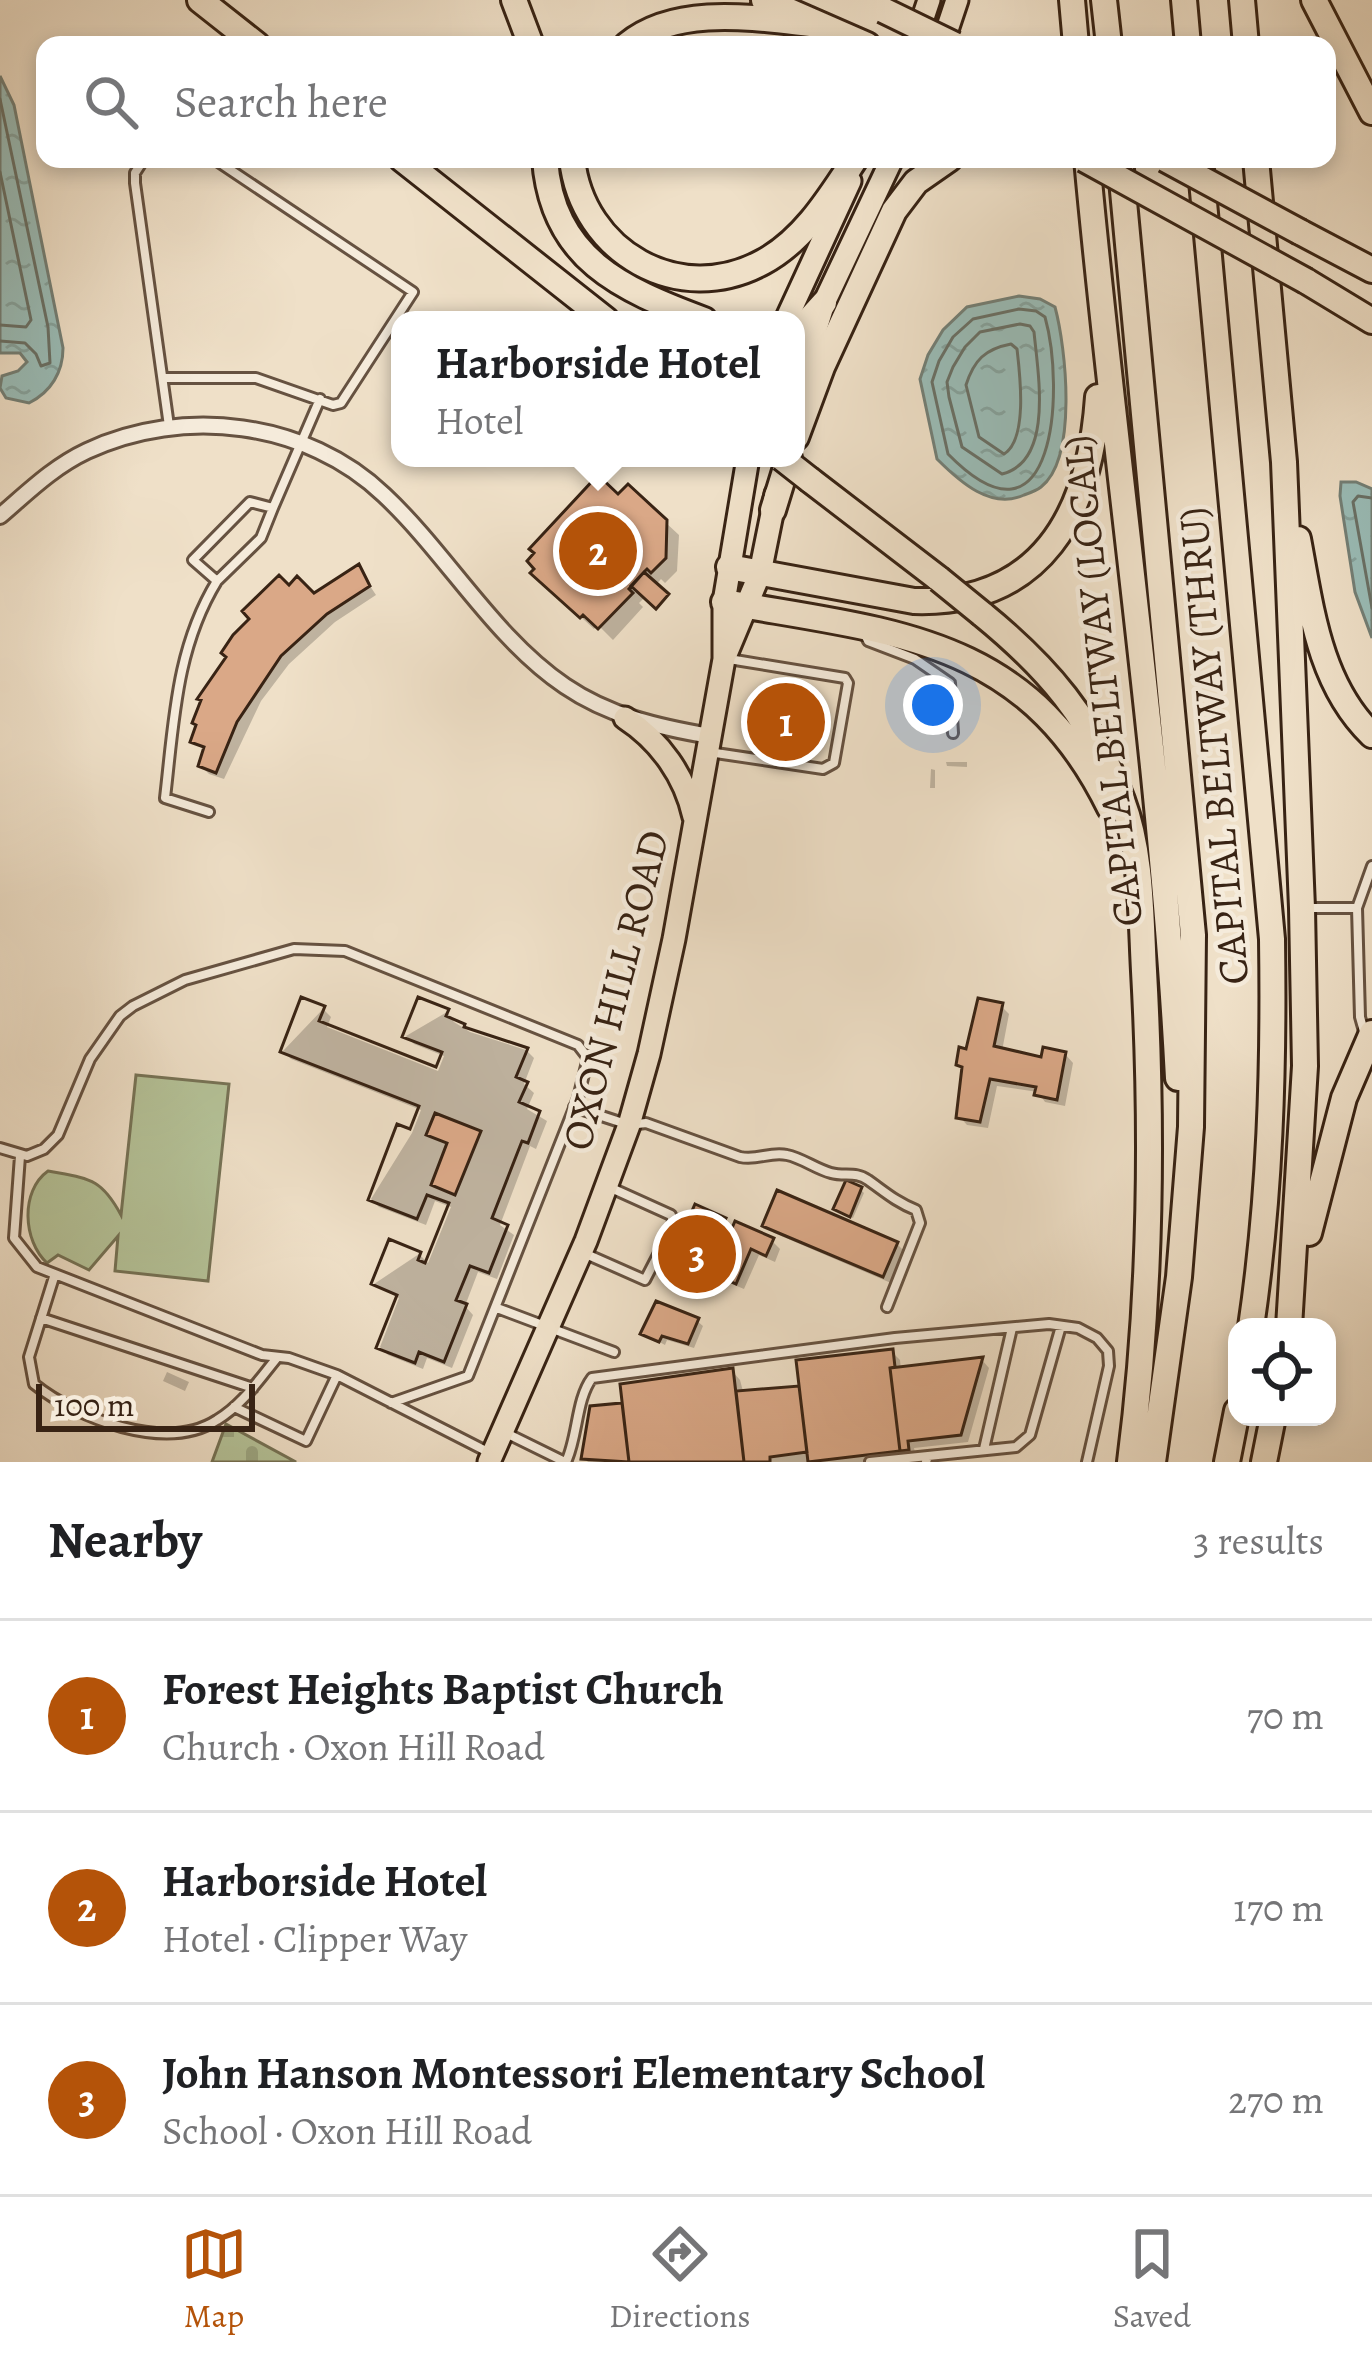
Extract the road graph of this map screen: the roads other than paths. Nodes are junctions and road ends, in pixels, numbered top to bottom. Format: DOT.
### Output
graph roads {
  1 [pos="200,0"];
  2 [pos="514,0"];
  3 [pos="764,0"];
  4 [pos="929,0"];
  5 [pos="956,0"];
  6 [pos="1072,0"];
  7 [pos="1104,0"];
  8 [pos="1184,0"];
  9 [pos="1242,0"];
  10 [pos="1314,0"];
  11 [pos="873,5"];
  12 [pos="820,25"];
  13 [pos="246,36"];
  14 [pos="528,36"];
  15 [pos="645,36"];
  16 [pos="846,36"];
  17 [pos="917,36"];
  18 [pos="937,36"];
  19 [pos="945,36"];
  20 [pos="1075,36"];
  21 [pos="1108,36"];
  22 [pos="1188,36"];
  23 [pos="1245,36"];
  24 [pos="1333,36"];
  25 [pos="1336,42"];
  26 [pos="1372,112"];
  27 [pos="138,168"];
  28 [pos="227,168"];
  29 [pos="413,168"];
  30 [pos="546,168"];
  31 [pos="574,168"];
  32 [pos="851,168"];
  33 [pos="854,168"];
  34 [pos="888,168"];
  35 [pos="937,168"];
  36 [pos="1082,168"];
  37 [pos="1086,168"];
  38 [pos="1102,168"];
  39 [pos="1121,168"];
  40 [pos="1183,168"];
  41 [pos="1201,168"];
  42 [pos="1257,168"];
  43 [pos="1153,196"];
  44 [pos="1372,270"];
  45 [pos="824,303"];
  46 [pos="401,311"];
  47 [pos="595,311"];
  48 [pos="682,311"];
  49 [pos="790,311"];
  50 [pos="1372,321"];
  51 [pos="805,324"];
  52 [pos="391,326"];
  53 [pos="1103,335"];
  54 [pos="805,364"];
  55 [pos="164,378"];
  56 [pos="320,399"];
  57 [pos="805,413"];
  58 [pos="169,426"];
  59 [pos="302,443"];
  60 [pos="1284,462"];
  61 [pos="746,467"];
  62 [pos="782,467"];
  63 [pos="795,467"];
  64 [pos="273,508"];
  65 [pos="773,510"];
  66 [pos="0,516"];
  67 [pos="729,567"];
  68 [pos="760,573"];
  69 [pos="217,580"];
  70 [pos="737,604"];
  71 [pos="861,625"];
  72 [pos="724,658"];
  73 [pos="625,718"];
  74 [pos="953,733"];
  75 [pos="1372,735"];
  76 [pos="709,744"];
  77 [pos="209,812"];
  78 [pos="696,824"];
  79 [pos="1372,866"];
  80 [pos="1302,908"];
  81 [pos="1357,908"];
  82 [pos="1142,932"];
  83 [pos="1369,1038"];
  84 [pos="574,1107"];
  85 [pos="629,1125"];
  86 [pos="0,1148"];
  87 [pos="20,1156"];
  88 [pos="607,1186"];
  89 [pos="1185,1194"];
  90 [pos="582,1252"];
  91 [pos="54,1277"];
  92 [pos="497,1307"];
  93 [pos="887,1307"];
  94 [pos="1290,1316"];
  95 [pos="41,1318"];
  96 [pos="1252,1318"];
  97 [pos="549,1325"];
  98 [pos="1061,1326"];
  99 [pos="1012,1328"];
  100 [pos="614,1352"];
  101 [pos="276,1359"];
  102 [pos="337,1375"];
  103 [pos="253,1388"];
  104 [pos="391,1403"];
  105 [pos="233,1407"];
  106 [pos="1234,1426"];
  107 [pos="1272,1426"];
  108 [pos="502,1431"];
  109 [pos="984,1450"];
  110 [pos="490,1458"];
  111 [pos="927,1459"];
  112 [pos="566,1462"];
  113 [pos="869,1462"];
  114 [pos="1087,1462"];
  115 [pos="1130,1462"];
  116 [pos="1153,1462"];
  117 [pos="1227,1462"];
  118 [pos="1264,1462"];
  1 -- 13 [label="highway"];
  2 -- 14 [label="highway"];
  3 -- 12 [label="highway"];
  4 -- 17 [label="main road"];
  5 -- 19 [label="main road"];
  6 -- 20 [label="highway"];
  7 -- 21 [label="highway"];
  8 -- 22 [label="highway"];
  9 -- 23 [label="highway"];
  10 -- 24 [label="highway"];
  11 -- 18 [label="highway, bridge"];
  12 -- 15 [label="highway"];
  12 -- 16 [label="highway"];
  25 -- 26 [label="highway"];
  27 -- 55 [label="lane"];
  28 -- 46 [label="lane"];
  29 -- 47 [label="highway"];
  30 -- 48 [label="highway"];
  31 -- 32 [label="highway"];
  33 -- 49 [label="main road"];
  34 -- 45 [label="main road"];
  35 -- 57 [label="highway"];
  36 -- 43 [label="highway, bridge"];
  37 -- 53 [label="highway, CAPITAL BELTWAY (LOCAL)"];
  38 -- 43 [label="highway, bridge"];
  39 -- 89 [label="highway, CAPITAL BELTWAY (THRU)"];
  40 -- 44 [label="highway, bridge"];
  41 -- 96 [label="highway, CAPITAL BELTWAY (THRU)"];
  42 -- 60 [label="highway"];
  43 -- 50 [label="highway, bridge"];
  45 -- 51 [label="highway"];
  45 -- 54 [label="main road"];
  52 -- 56 [label="lane"];
  53 -- 68 [label="highway"];
  53 -- 89 [label="highway, CAPITAL BELTWAY (LOCAL)"];
  55 -- 56 [label="lane"];
  55 -- 58 [label="lane"];
  56 -- 59 [label="lane"];
  58 -- 59 [label="street"];
  58 -- 66 [label="street"];
  59 -- 64 [label="lane"];
  59 -- 73 [label="street"];
  60 -- 75 [label="highway"];
  60 -- 80 [label="highway"];
  61 -- 67 [label="main road, OXON HILL ROAD"];
  62 -- 65 [label="highway"];
  63 -- 82 [label="highway, bridge"];
  64 -- 69 [label="lane"];
  64 -- 69 [label="lane"];
  65 -- 68 [label="main road, OXON HILL ROAD"];
  67 -- 68 [label="highway"];
  67 -- 70 [label="main road, OXON HILL ROAD"];
  68 -- 70 [label="main road, OXON HILL ROAD"];
  69 -- 77 [label="lane"];
  70 -- 71 [label="highway"];
  70 -- 72 [label="main road, OXON HILL ROAD"];
  71 -- 74 [label="lane"];
  71 -- 82 [label="highway"];
  72 -- 76 [label="main road, OXON HILL ROAD"];
  72 -- 76 [label="lane"];
  73 -- 76 [label="street"];
  73 -- 78 [label="main road"];
  76 -- 78 [label="main road, OXON HILL ROAD"];
  78 -- 85 [label="main road, OXON HILL ROAD"];
  79 -- 81 [label="lane"];
  80 -- 81 [label="lane"];
  80 -- 94 [label="highway"];
  81 -- 83 [label="lane"];
  82 -- 115 [label="highway"];
  83 -- 94 [label="highway"];
  84 -- 85 [label="lane"];
  84 -- 87 [label="lane"];
  84 -- 92 [label="lane"];
  85 -- 88 [label="main road, OXON HILL ROAD"];
  85 -- 93 [label="lane"];
  86 -- 87 [label="lane"];
  87 -- 91 [label="lane"];
  88 -- 90 [label="main road, OXON HILL ROAD"];
  88 -- 90 [label="lane"];
  89 -- 116 [label="highway"];
  90 -- 97 [label="main road, OXON HILL ROAD"];
  91 -- 95 [label="lane"];
  91 -- 101 [label="lane"];
  92 -- 97 [label="lane"];
  92 -- 104 [label="lane"];
  95 -- 103 [label="lane"];
  95 -- 105 [label="lane"];
  97 -- 100 [label="lane"];
  97 -- 108 [label="main road, OXON HILL ROAD"];
  98 -- 99 [label="lane"];
  98 -- 109 [label="lane"];
  98 -- 114 [label="lane"];
  99 -- 109 [label="lane"];
  99 -- 112 [label="lane"];
  101 -- 102 [label="lane"];
  101 -- 103 [label="lane"];
  102 -- 104 [label="lane"];
  102 -- 105 [label="lane"];
  103 -- 105 [label="lane"];
  104 -- 110 [label="lane"];
  106 -- 117 [label="highway"];
  107 -- 118 [label="highway"];
  108 -- 110 [label="main road, OXON HILL ROAD"];
  108 -- 112 [label="lane"];
  109 -- 111 [label="lane"];
  111 -- 113 [label="lane"];
}
